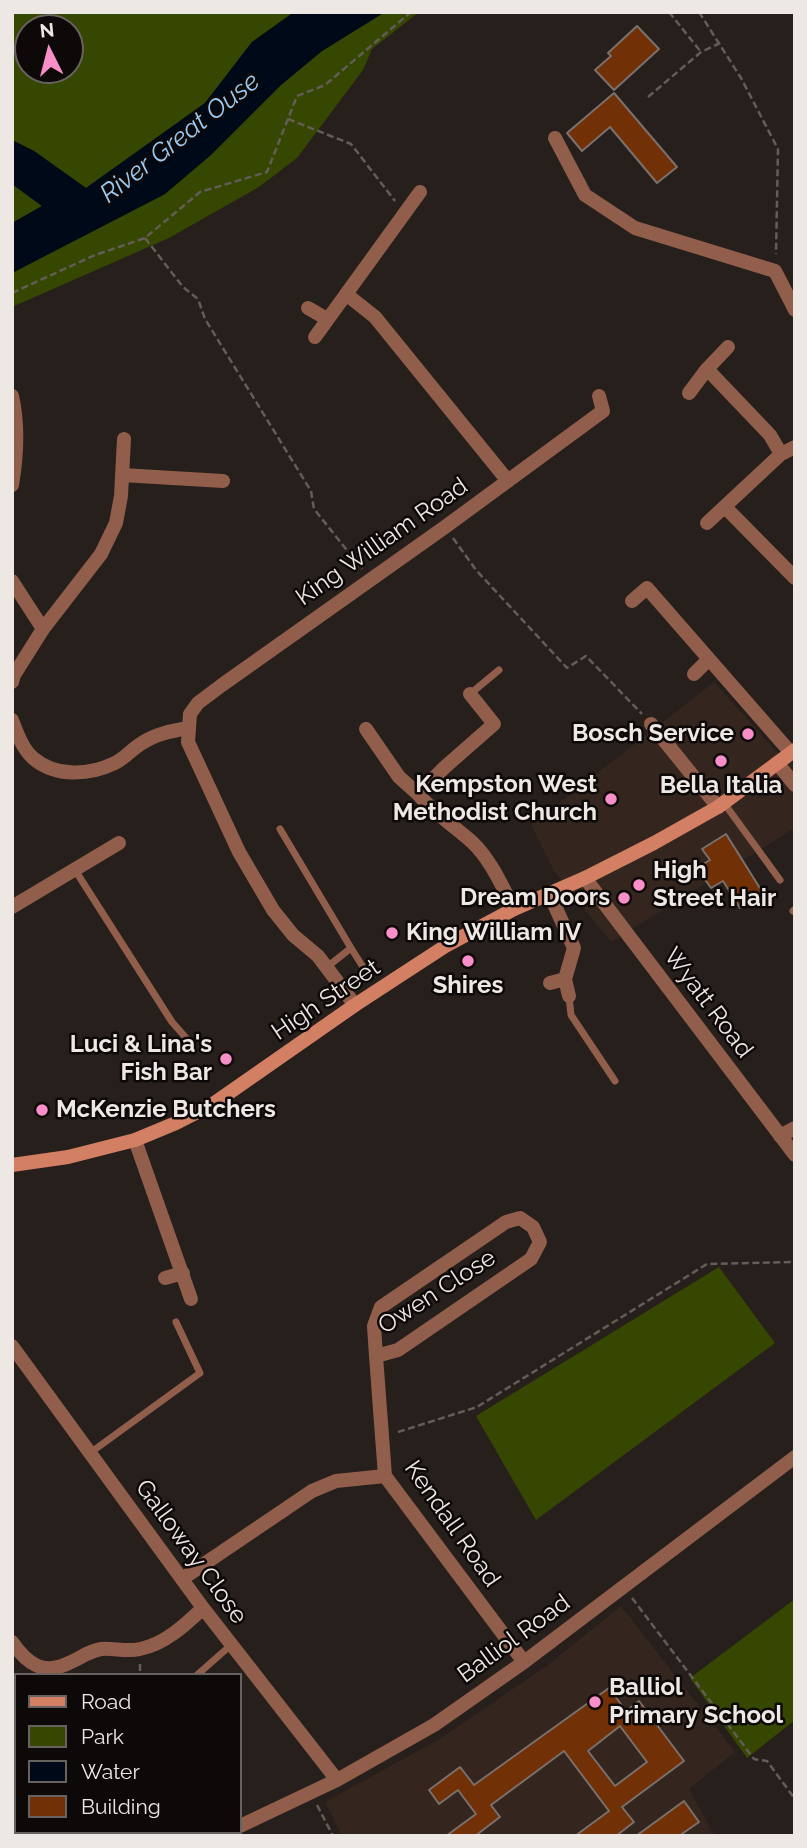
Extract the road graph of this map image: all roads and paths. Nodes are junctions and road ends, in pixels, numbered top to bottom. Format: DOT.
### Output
graph roads {
  1 [pos="411,12"];
  2 [pos="669,12"];
  3 [pos="699,12"];
  4 [pos="720,43"];
  5 [pos="701,51"];
  6 [pos="648,97"];
  7 [pos="288,119"];
  8 [pos="555,138"];
  9 [pos="420,192"];
  10 [pos="411,216"];
  11 [pos="145,238"];
  12 [pos="775,271"];
  13 [pos="12,293"];
  14 [pos="346,294"];
  15 [pos="308,309"];
  16 [pos="795,310"];
  17 [pos="327,319"];
  18 [pos="315,337"];
  19 [pos="728,347"];
  20 [pos="707,369"];
  21 [pos="689,393"];
  22 [pos="12,396"];
  23 [pos="599,396"];
  24 [pos="124,439"];
  25 [pos="795,447"];
  26 [pos="781,454"];
  27 [pos="122,475"];
  28 [pos="223,481"];
  29 [pos="508,481"];
  30 [pos="12,485"];
  31 [pos="725,507"];
  32 [pos="706,523"];
  33 [pos="445,527"];
  34 [pos="795,578"];
  35 [pos="370,579"];
  36 [pos="12,581"];
  37 [pos="632,601"];
  38 [pos="43,629"];
  39 [pos="708,660"];
  40 [pos="499,670"];
  41 [pos="694,674"];
  42 [pos="12,682"];
  43 [pos="470,694"];
  44 [pos="12,720"];
  45 [pos="651,724"];
  46 [pos="188,728"];
  47 [pos="366,729"];
  48 [pos="793,752"];
  49 [pos="777,763"];
  50 [pos="795,785"];
  51 [pos="418,794"];
  52 [pos="721,805"];
  53 [pos="280,829"];
  54 [pos="120,843"];
  55 [pos="75,869"];
  56 [pos="585,878"];
  57 [pos="779,880"];
  58 [pos="549,893"];
  59 [pos="12,906"];
  60 [pos="514,909"];
  61 [pos="351,948"];
  62 [pos="326,967"];
  63 [pos="363,967"];
  64 [pos="565,979"];
  65 [pos="550,983"];
  66 [pos="569,996"];
  67 [pos="355,1005"];
  68 [pos="187,1040"];
  69 [pos="615,1081"];
  70 [pos="795,1128"];
  71 [pos="780,1136"];
  72 [pos="135,1140"];
  73 [pos="795,1155"];
  74 [pos="12,1165"];
  75 [pos="795,1262"];
  76 [pos="183,1273"];
  77 [pos="164,1278"];
  78 [pos="191,1299"];
  79 [pos="176,1322"];
  80 [pos="12,1346"];
  81 [pos="376,1356"];
  82 [pos="382,1438"];
  83 [pos="90,1453"];
  84 [pos="795,1457"];
  85 [pos="384,1476"];
  86 [pos="182,1579"];
  87 [pos="623,1587"];
  88 [pos="203,1608"];
  89 [pos="12,1642"];
  90 [pos="231,1644"];
  91 [pos="524,1662"];
  92 [pos="199,1673"];
  93 [pos="337,1780"];
  94 [pos="310,1793"];
  95 [pos="795,1799"];
  96 [pos="242,1825"];
  97 [pos="333,1836"];
  1 -- 7 [label="path"];
  2 -- 5 [label="path"];
  3 -- 4 [label="path"];
  4 -- 5 [label="path"];
  4 -- 12 [label="path"];
  5 -- 6 [label="path"];
  7 -- 10 [label="path"];
  7 -- 11 [label="path"];
  8 -- 12 [label="street"];
  9 -- 10 [label="street"];
  10 -- 14 [label="street"];
  11 -- 13 [label="path"];
  11 -- 35 [label="path"];
  12 -- 16 [label="street"];
  14 -- 17 [label="street"];
  14 -- 29 [label="street"];
  15 -- 17 [label="street"];
  17 -- 18 [label="street"];
  19 -- 20 [label="street"];
  20 -- 21 [label="street"];
  20 -- 26 [label="street"];
  22 -- 30 [label="street"];
  23 -- 29 [label="street, King William Road"];
  24 -- 27 [label="street"];
  25 -- 26 [label="street"];
  26 -- 31 [label="street"];
  27 -- 28 [label="street"];
  27 -- 38 [label="street"];
  29 -- 33 [label="street, King William Road"];
  31 -- 32 [label="street"];
  31 -- 34 [label="street"];
  33 -- 35 [label="street, King William Road"];
  33 -- 45 [label="path"];
  35 -- 46 [label="street, King William Road"];
  36 -- 38 [label="street"];
  37 -- 39 [label="street"];
  38 -- 42 [label="street"];
  39 -- 41 [label="street"];
  39 -- 48 [label="street"];
  40 -- 43 [label="lane"];
  43 -- 51 [label="street"];
  44 -- 46 [label="street"];
  45 -- 52 [label="street"];
  46 -- 62 [label="street"];
  47 -- 51 [label="street"];
  48 -- 49 [label="main road, High Street"];
  49 -- 50 [label="street"];
  49 -- 52 [label="main road, High Street"];
  51 -- 60 [label="street"];
  52 -- 56 [label="main road, High Street"];
  52 -- 57 [label="lane"];
  53 -- 61 [label="lane"];
  54 -- 55 [label="street"];
  55 -- 59 [label="street"];
  55 -- 68 [label="lane"];
  56 -- 58 [label="main road, High Street"];
  56 -- 71 [label="street, Wyatt Road"];
  58 -- 60 [label="main road, High Street"];
  58 -- 64 [label="street"];
  60 -- 67 [label="main road, High Street"];
  61 -- 62 [label="lane"];
  61 -- 63 [label="lane"];
  62 -- 67 [label="street"];
  64 -- 65 [label="street"];
  64 -- 66 [label="street"];
  66 -- 69 [label="lane"];
  67 -- 72 [label="main road, High Street"];
  70 -- 71 [label="street"];
  71 -- 73 [label="street, Wyatt Road"];
  72 -- 74 [label="main road, High Street"];
  72 -- 76 [label="street"];
  75 -- 82 [label="path"];
  76 -- 77 [label="street"];
  76 -- 78 [label="street"];
  79 -- 83 [label="lane"];
  80 -- 83 [label="street, Galloway Close"];
  81 -- 81 [label="street, Owen Close"];
  81 -- 82 [label="street, Kendall Road"];
  82 -- 85 [label="street, Kendall Road"];
  83 -- 86 [label="street, Galloway Close"];
  84 -- 87 [label="street, Balliol Road"];
  85 -- 86 [label="street"];
  85 -- 91 [label="street, Kendall Road"];
  86 -- 88 [label="street, Galloway Close"];
  87 -- 91 [label="street, Balliol Road"];
  87 -- 95 [label="path"];
  88 -- 89 [label="street"];
  88 -- 90 [label="street, Galloway Close"];
  90 -- 92 [label="lane"];
  90 -- 93 [label="street, Galloway Close"];
  91 -- 93 [label="street, Balliol Road"];
  93 -- 94 [label="street, Balliol Road"];
  94 -- 96 [label="street, Balliol Road"];
  94 -- 97 [label="path"];
}
